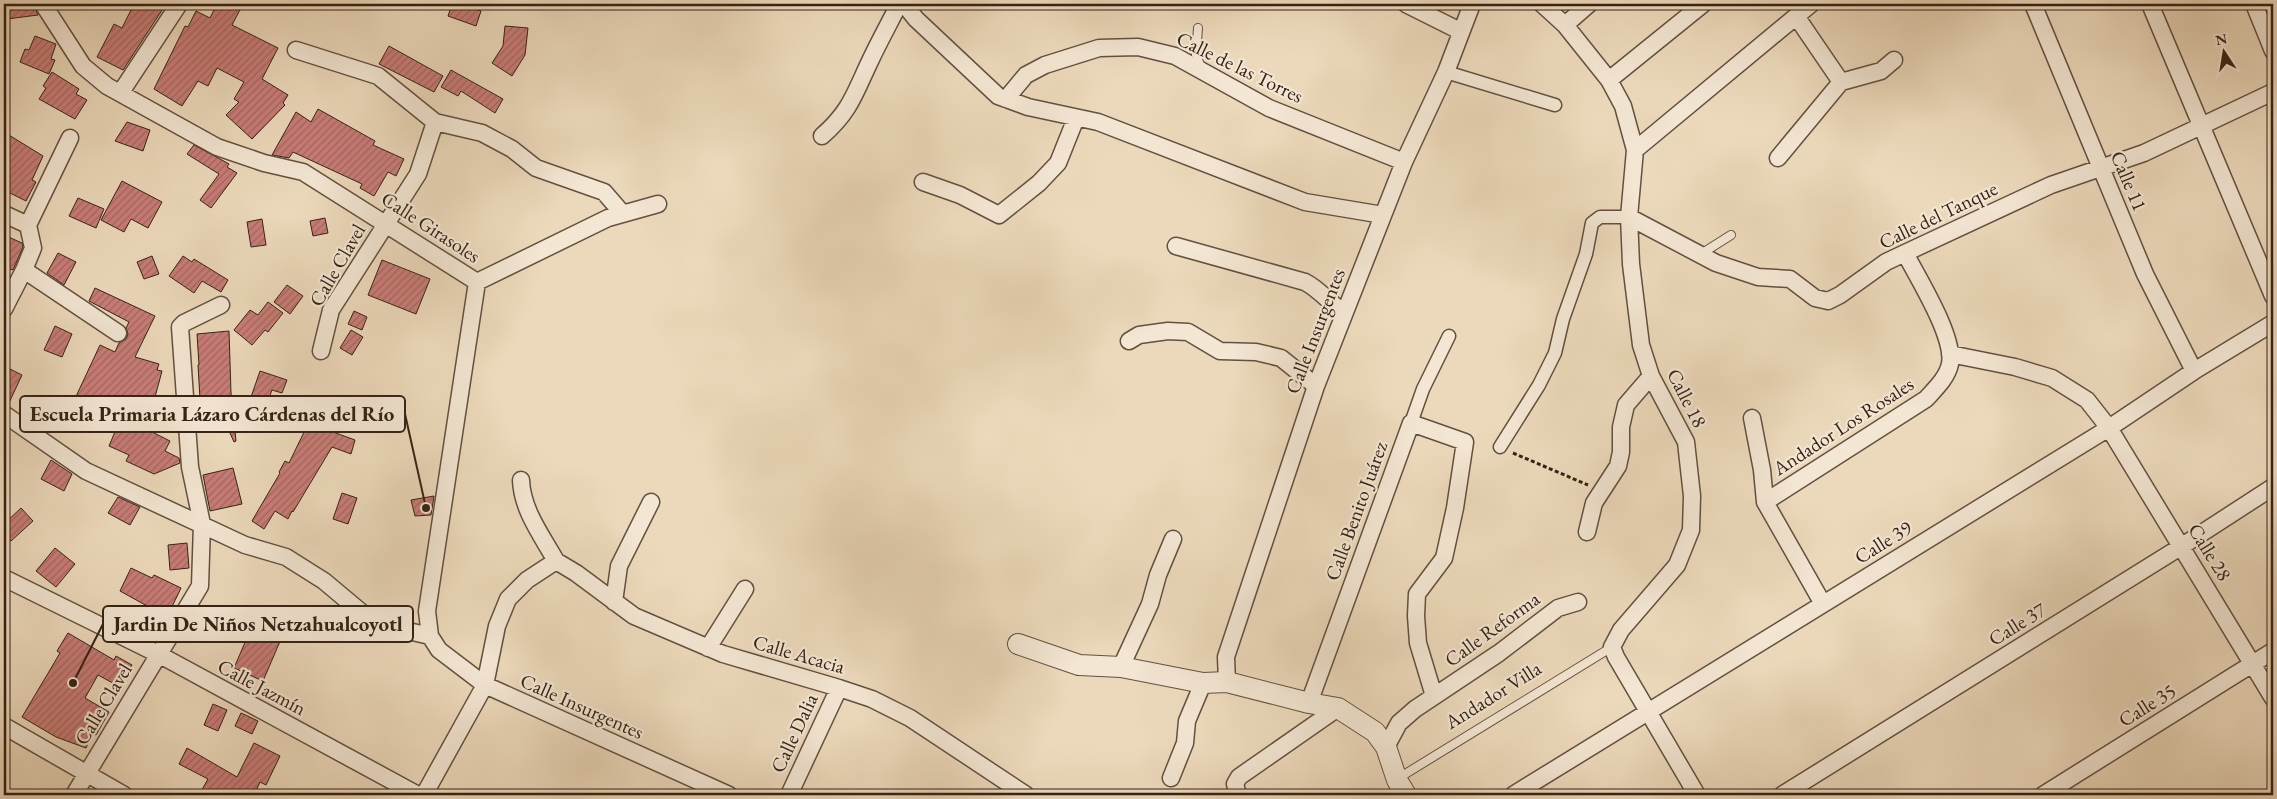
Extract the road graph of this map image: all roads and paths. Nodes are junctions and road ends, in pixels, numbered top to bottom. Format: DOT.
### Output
graph roads {
  1 [pos="43,4"];
  2 [pos="179,4"];
  3 [pos="899,4"];
  4 [pos="904,4"];
  5 [pos="1406,4"];
  6 [pos="1472,4"];
  7 [pos="1542,4"];
  8 [pos="1589,4"];
  9 [pos="1703,4"];
  10 [pos="1811,4"];
  11 [pos="2033,4"];
  12 [pos="2150,4"];
  13 [pos="2254,4"];
  14 [pos="1796,16"];
  15 [pos="1565,25"];
  16 [pos="1198,28"];
  17 [pos="1460,31"];
  18 [pos="296,50"];
  19 [pos="2273,51"];
  20 [pos="1894,60"];
  21 [pos="1203,72"];
  22 [pos="1446,72"];
  23 [pos="1610,80"];
  24 [pos="1841,82"];
  25 [pos="121,92"];
  26 [pos="2273,92"];
  27 [pos="1006,99"];
  28 [pos="1555,105"];
  29 [pos="1076,118"];
  30 [pos="435,122"];
  31 [pos="2202,125"];
  32 [pos="822,136"];
  33 [pos="70,138"];
  34 [pos="1635,150"];
  35 [pos="1778,158"];
  36 [pos="1404,162"];
  37 [pos="2100,167"];
  38 [pos="923,182"];
  39 [pos="658,204"];
  40 [pos="4,214"];
  41 [pos="623,214"];
  42 [pos="1383,215"];
  43 [pos="1629,217"];
  44 [pos="386,223"];
  45 [pos="28,225"];
  46 [pos="1731,235"];
  47 [pos="1176,246"];
  48 [pos="1905,253"];
  49 [pos="1699,255"];
  50 [pos="24,270"];
  51 [pos="477,282"];
  52 [pos="2273,296"];
  53 [pos="221,305"];
  54 [pos="4,309"];
  55 [pos="1344,313"];
  56 [pos="2273,323"];
  57 [pos="118,333"];
  58 [pos="1449,336"];
  59 [pos="1129,342"];
  60 [pos="321,351"];
  61 [pos="1950,354"];
  62 [pos="2194,370"];
  63 [pos="1651,376"];
  64 [pos="1316,386"];
  65 [pos="4,414"];
  66 [pos="1752,418"];
  67 [pos="1411,424"];
  68 [pos="2109,428"];
  69 [pos="1500,447"];
  70 [pos="521,480"];
  71 [pos="2273,487"];
  72 [pos="1602,491"];
  73 [pos="651,502"];
  74 [pos="1765,502"];
  75 [pos="202,524"];
  76 [pos="1587,532"];
  77 [pos="1173,539"];
  78 [pos="2182,546"];
  79 [pos="556,561"];
  80 [pos="4,578"];
  81 [pos="745,589"];
  82 [pos="614,602"];
  83 [pos="1578,602"];
  84 [pos="1824,604"];
  85 [pos="430,636"];
  86 [pos="1018,644"];
  87 [pos="1612,647"];
  88 [pos="708,648"];
  89 [pos="2273,651"];
  90 [pos="158,654"];
  91 [pos="2253,663"];
  92 [pos="1121,667"];
  93 [pos="1227,682"];
  94 [pos="1203,683"];
  95 [pos="485,685"];
  96 [pos="839,688"];
  97 [pos="1434,696"];
  98 [pos="2273,698"];
  99 [pos="1309,703"];
  100 [pos="1338,708"];
  101 [pos="1648,713"];
  102 [pos="4,726"];
  103 [pos="1386,747"];
  104 [pos="86,773"];
  105 [pos="1171,778"];
  106 [pos="1401,787"];
  107 [pos="1237,789"];
  108 [pos="74,795"];
  109 [pos="124,795"];
  110 [pos="418,795"];
  111 [pos="424,795"];
  112 [pos="729,795"];
  113 [pos="788,795"];
  114 [pos="1026,795"];
  115 [pos="1513,795"];
  116 [pos="1697,795"];
  117 [pos="1782,795"];
  118 [pos="2043,795"];
  1 -- 25 [label="street, Calle Girasoles"];
  2 -- 25 [label="street"];
  3 -- 32 [label="street"];
  4 -- 27 [label="street"];
  5 -- 17 [label="street"];
  6 -- 17 [label="street, Calle Insurgentes"];
  7 -- 15 [label="street, Calle 18"];
  8 -- 15 [label="street"];
  9 -- 23 [label="street"];
  10 -- 14 [label="street"];
  11 -- 37 [label="street, Calle 11"];
  12 -- 31 [label="street"];
  13 -- 19 [label="street"];
  14 -- 24 [label="street"];
  14 -- 34 [label="street"];
  15 -- 23 [label="street, Calle 18"];
  16 -- 21 [label="lane"];
  17 -- 22 [label="street, Calle Insurgentes"];
  18 -- 30 [label="street"];
  20 -- 24 [label="street"];
  21 -- 27 [label="street, Calle de las Torres"];
  21 -- 36 [label="street, Calle de las Torres"];
  22 -- 28 [label="street"];
  22 -- 36 [label="street, Calle Insurgentes"];
  23 -- 34 [label="street, Calle 18"];
  24 -- 35 [label="street"];
  25 -- 44 [label="street, Calle Girasoles"];
  26 -- 31 [label="street, Calle del Tanque"];
  27 -- 29 [label="street"];
  29 -- 38 [label="street"];
  29 -- 42 [label="street"];
  30 -- 41 [label="street"];
  30 -- 44 [label="street, Calle Clavel"];
  31 -- 37 [label="street, Calle del Tanque"];
  31 -- 52 [label="street"];
  33 -- 45 [label="street"];
  34 -- 43 [label="street, Calle 18"];
  36 -- 42 [label="street, Calle Insurgentes"];
  37 -- 48 [label="street, Calle del Tanque"];
  37 -- 62 [label="street, Calle 11"];
  39 -- 41 [label="street"];
  40 -- 45 [label="street"];
  41 -- 51 [label="street"];
  42 -- 55 [label="street, Calle Insurgentes"];
  43 -- 49 [label="street, Calle del Tanque"];
  43 -- 63 [label="street, Calle 18"];
  43 -- 69 [label="street"];
  44 -- 51 [label="street, Calle Girasoles"];
  44 -- 60 [label="street, Calle Clavel"];
  45 -- 50 [label="street"];
  46 -- 49 [label="lane"];
  47 -- 55 [label="street"];
  48 -- 49 [label="street, Calle del Tanque"];
  48 -- 61 [label="street"];
  50 -- 54 [label="street"];
  50 -- 57 [label="street"];
  51 -- 85 [label="street, Calle Girasoles"];
  53 -- 75 [label="street, Calle Clavel"];
  55 -- 64 [label="street, Calle Insurgentes"];
  56 -- 62 [label="street, Calle 39"];
  58 -- 67 [label="street, Calle Benito Juárez"];
  59 -- 64 [label="street"];
  61 -- 68 [label="street, Calle 28"];
  61 -- 74 [label="street, Andador Los Rosales"];
  62 -- 68 [label="street, Calle 39"];
  63 -- 72 [label="street"];
  63 -- 87 [label="street, Calle 18"];
  64 -- 93 [label="street, Calle Insurgentes"];
  65 -- 75 [label="street"];
  66 -- 74 [label="street"];
  67 -- 97 [label="street"];
  67 -- 99 [label="street, Calle Benito Juárez"];
  68 -- 78 [label="street, Calle 28"];
  68 -- 84 [label="street, Calle 39"];
  69 -- 72 [label="path"];
  70 -- 79 [label="street"];
  71 -- 78 [label="street, Calle 37"];
  72 -- 76 [label="street"];
  73 -- 82 [label="street"];
  74 -- 84 [label="street"];
  75 -- 85 [label="street"];
  75 -- 90 [label="street, Calle Clavel"];
  77 -- 92 [label="street"];
  78 -- 91 [label="street, Calle 28"];
  78 -- 117 [label="street, Calle 37"];
  79 -- 82 [label="street, Calle Acacia"];
  79 -- 95 [label="street"];
  80 -- 90 [label="street, Calle Jazmín"];
  81 -- 88 [label="street"];
  82 -- 88 [label="street, Calle Acacia"];
  83 -- 97 [label="street, Calle Reforma"];
  84 -- 101 [label="street, Calle 39"];
  85 -- 95 [label="street, Calle Insurgentes"];
  86 -- 92 [label="street"];
  87 -- 101 [label="street"];
  87 -- 106 [label="lane, Andador Villa"];
  88 -- 96 [label="street, Calle Acacia"];
  89 -- 91 [label="street, Calle 35"];
  90 -- 104 [label="street, Calle Clavel"];
  90 -- 110 [label="street, Calle Jazmín"];
  91 -- 98 [label="street, Calle 28"];
  91 -- 118 [label="street, Calle 35"];
  92 -- 94 [label="street"];
  93 -- 94 [label="street"];
  93 -- 99 [label="street"];
  94 -- 105 [label="street"];
  95 -- 111 [label="street"];
  95 -- 112 [label="street, Calle Insurgentes"];
  96 -- 113 [label="street, Calle Dalia"];
  96 -- 114 [label="street, Calle Acacia"];
  97 -- 103 [label="street, Calle Reforma"];
  99 -- 100 [label="street"];
  100 -- 103 [label="street"];
  100 -- 107 [label="street"];
  101 -- 115 [label="street, Calle 39"];
  101 -- 116 [label="street"];
  102 -- 104 [label="street"];
  103 -- 106 [label="street"];
  104 -- 108 [label="street, Calle Clavel"];
  104 -- 109 [label="street"];
}
